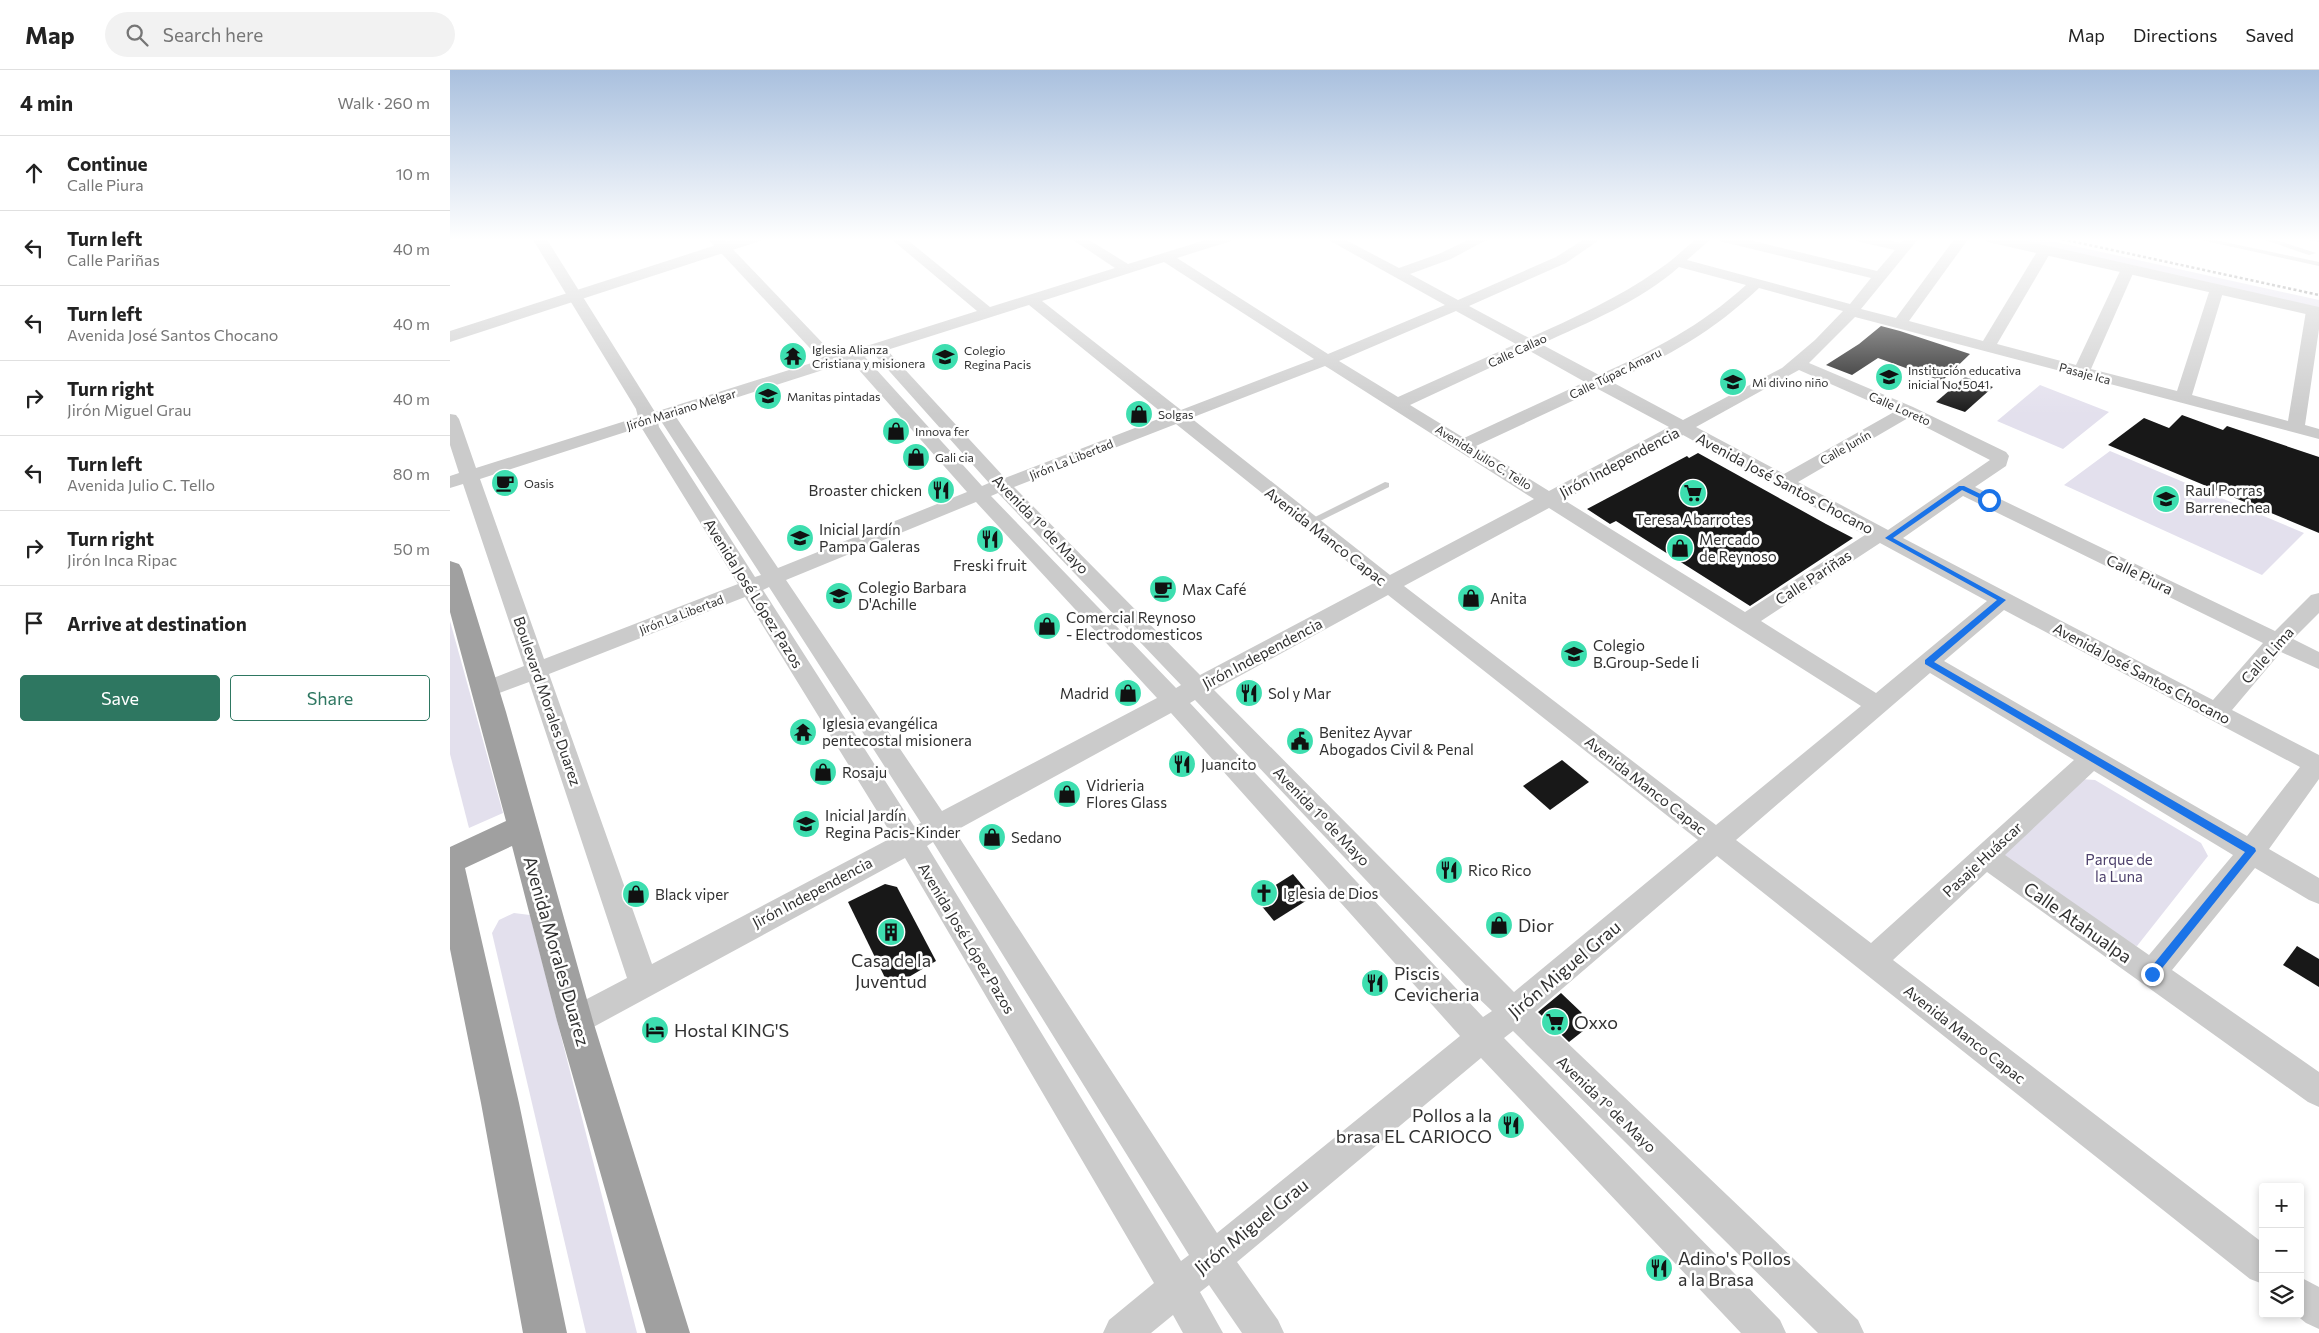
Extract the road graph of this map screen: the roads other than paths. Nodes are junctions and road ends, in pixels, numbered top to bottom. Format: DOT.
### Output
graph roads {
  1 [pos="574,297"];
  2 [pos="783,297"];
  3 [pos="969,297"];
  4 [pos="1042,297"];
  5 [pos="1228,297"];
  6 [pos="1441,297"];
  7 [pos="1476,297"];
  8 [pos="1626,297"];
  9 [pos="1741,297"];
  10 [pos="1806,297"];
  11 [pos="1863,297"];
  12 [pos="1918,297"];
  13 [pos="2017,297"];
  14 [pos="2115,297"];
  15 [pos="2215,297"];
  16 [pos="2253,297"];
  17 [pos="1032,300"];
  18 [pos="1457,305"];
  19 [pos="1852,310"];
  20 [pos="2316,311"];
  21 [pos="989,314"];
  22 [pos="1898,324"];
  23 [pos="450,337"];
  24 [pos="1529,344"];
  25 [pos="1987,347"];
  26 [pos="854,355"];
  27 [pos="1327,360"];
  28 [pos="1798,364"];
  29 [pos="2081,372"];
  30 [pos="1599,382"];
  31 [pos="2183,398"];
  32 [pos="1398,404"];
  33 [pos="1906,411"];
  34 [pos="1177,417"];
  35 [pos="657,418"];
  36 [pos="450,419"];
  37 [pos="1684,428"];
  38 [pos="2296,428"];
  39 [pos="2319,434"];
  40 [pos="1463,445"];
  41 [pos="2000,456"];
  42 [pos="460,479"];
  43 [pos="1784,482"];
  44 [pos="1385,485"];
  45 [pos="1961,488"];
  46 [pos="991,490"];
  47 [pos="1550,499"];
  48 [pos="1310,522"];
  49 [pos="1884,536"];
  50 [pos="450,569"];
  51 [pos="762,583"];
  52 [pos="1389,585"];
  53 [pos="2002,600"];
  54 [pos="2319,600"];
  55 [pos="1746,621"];
  56 [pos="2278,642"];
  57 [pos="2319,661"];
  58 [pos="1928,662"];
  59 [pos="537,670"];
  60 [pos="1199,687"];
  61 [pos="486,690"];
  62 [pos="1174,700"];
  63 [pos="1878,705"];
  64 [pos="2216,712"];
  65 [pos="2092,758"];
  66 [pos="2317,765"];
  67 [pos="937,826"];
  68 [pos="522,827"];
  69 [pos="909,840"];
  70 [pos="1717,840"];
  71 [pos="2252,851"];
  72 [pos="1985,856"];
  73 [pos="450,861"];
  74 [pos="450,870"];
  75 [pos="2319,892"];
  76 [pos="1872,961"];
  77 [pos="2152,974"];
  78 [pos="644,983"];
  79 [pos="1513,1012"];
  80 [pos="575,1021"];
  81 [pos="1483,1037"];
  82 [pos="2319,1091"];
  83 [pos="1212,1258"];
  84 [pos="2259,1263"];
  85 [pos="1176,1288"];
  86 [pos="2304,1298"];
  87 [pos="2319,1310"];
  88 [pos="545,1333"];
  89 [pos="668,1333"];
  90 [pos="1122,1333"];
  91 [pos="1204,1333"];
  92 [pos="1265,1333"];
  93 [pos="1767,1333"];
  94 [pos="1845,1333"];
  1 -- 23 [label="street"];
  1 -- 35 [label="street, Avenida José López Pazos"];
  2 -- 26 [label="street, Avenida 1º de Mayo"];
  3 -- 21 [label="street"];
  4 -- 17 [label="street, Jirón Mariano Melgar"];
  5 -- 27 [label="street, Avenida Julio C. Tello"];
  6 -- 18 [label="street, Avenida José Santos Chocano"];
  7 -- 18 [label="street, Jirón La Libertad"];
  8 -- 24 [label="street, Calle Callao"];
  9 -- 30 [label="street, Calle Túpac Amaru"];
  10 -- 19 [label="street, Pasaje Ica"];
  11 -- 19 [label="street, Jirón Independencia"];
  12 -- 22 [label="street"];
  13 -- 25 [label="street"];
  14 -- 29 [label="street"];
  15 -- 31 [label="street"];
  16 -- 20 [label="street"];
  17 -- 21 [label="street, Jirón Mariano Melgar"];
  17 -- 34 [label="street, Avenida Manco Capac"];
  18 -- 24 [label="street, Avenida José Santos Chocano"];
  18 -- 27 [label="street, Jirón La Libertad"];
  19 -- 22 [label="street, Pasaje Ica"];
  19 -- 28 [label="street, Jirón Independencia"];
  20 -- 38 [label="street"];
  21 -- 26 [label="street, Jirón Mariano Melgar"];
  22 -- 25 [label="street, Pasaje Ica"];
  24 -- 30 [label="street, Avenida José Santos Chocano"];
  24 -- 32 [label="street, Calle Callao"];
  25 -- 29 [label="street, Pasaje Ica"];
  26 -- 35 [label="street, Jirón Mariano Melgar"];
  26 -- 46 [label="street, Avenida 1º de Mayo"];
  27 -- 32 [label="street, Avenida Julio C. Tello"];
  27 -- 34 [label="street, Jirón La Libertad"];
  28 -- 33 [label="street, Calle Loreto"];
  28 -- 37 [label="street, Jirón Independencia"];
  29 -- 31 [label="street, Pasaje Ica"];
  30 -- 37 [label="street, Avenida José Santos Chocano"];
  30 -- 40 [label="street, Calle Túpac Amaru"];
  31 -- 38 [label="street, Pasaje Ica"];
  32 -- 40 [label="street, Avenida Julio C. Tello"];
  33 -- 41 [label="street, Calle Loreto"];
  33 -- 43 [label="street, Calle Junín"];
  34 -- 46 [label="street, Jirón La Libertad"];
  34 -- 48 [label="street, Avenida Manco Capac"];
  35 -- 42 [label="street, Jirón Mariano Melgar"];
  35 -- 51 [label="street, Avenida José López Pazos"];
  36 -- 42 [label="street, Boulevard Morales Duarez"];
  37 -- 43 [label="street, Avenida José Santos Chocano"];
  37 -- 47 [label="street, Jirón Independencia"];
  38 -- 39 [label="street, Pasaje Ica"];
  40 -- 47 [label="street, Avenida Julio C. Tello"];
  41 -- 45 [label="street, Calle Pariñas"];
  42 -- 59 [label="street, Boulevard Morales Duarez"];
  43 -- 49 [label="street, Avenida José Santos Chocano"];
  44 -- 48 [label="lane"];
  45 -- 49 [label="street, Calle Pariñas"];
  45 -- 56 [label="street, Calle Piura"];
  46 -- 51 [label="street, Jirón La Libertad"];
  46 -- 60 [label="street, Avenida 1º de Mayo"];
  46 -- 62 [label="street, Avenida 1º de Mayo"];
  47 -- 52 [label="street, Jirón Independencia"];
  47 -- 55 [label="street, Avenida Julio C. Tello"];
  48 -- 52 [label="street, Avenida Manco Capac"];
  49 -- 53 [label="street, Avenida José Santos Chocano"];
  49 -- 55 [label="street, Calle Pariñas"];
  50 -- 61 [label="highway, Avenida Morales Duarez"];
  51 -- 59 [label="street, Jirón La Libertad"];
  51 -- 67 [label="street, Avenida José López Pazos"];
  51 -- 69 [label="street, Avenida José López Pazos"];
  52 -- 60 [label="street, Jirón Independencia"];
  52 -- 70 [label="street, Avenida Manco Capac"];
  53 -- 58 [label="street, Jirón Miguel Grau"];
  53 -- 64 [label="street, Avenida José Santos Chocano"];
  54 -- 56 [label="street, Calle Lima"];
  55 -- 63 [label="street, Avenida Julio C. Tello"];
  56 -- 57 [label="street, Calle Piura"];
  56 -- 64 [label="street, Calle Lima"];
  58 -- 63 [label="street, Jirón Miguel Grau"];
  58 -- 65 [label="street"];
  59 -- 61 [label="street, Jirón La Libertad"];
  59 -- 78 [label="street, Boulevard Morales Duarez"];
  60 -- 62 [label="street, Jirón Independencia"];
  60 -- 79 [label="street, Avenida 1º de Mayo"];
  61 -- 68 [label="highway, Avenida Morales Duarez"];
  62 -- 67 [label="street, Jirón Independencia"];
  62 -- 81 [label="street, Avenida 1º de Mayo"];
  63 -- 70 [label="street, Jirón Miguel Grau"];
  64 -- 66 [label="street, Avenida José Santos Chocano"];
  65 -- 71 [label="street"];
  65 -- 72 [label="street, Pasaje Huáscar"];
  66 -- 71 [label="street"];
  67 -- 69 [label="street, Jirón Independencia"];
  67 -- 83 [label="street, Avenida José López Pazos"];
  68 -- 73 [label="highway"];
  68 -- 80 [label="highway, Avenida Morales Duarez"];
  69 -- 78 [label="street, Jirón Independencia"];
  69 -- 85 [label="street, Avenida José López Pazos"];
  70 -- 76 [label="street, Avenida Manco Capac"];
  70 -- 79 [label="street, Jirón Miguel Grau"];
  71 -- 75 [label="street"];
  71 -- 77 [label="street"];
  72 -- 76 [label="street, Pasaje Huáscar"];
  72 -- 77 [label="street, Calle Atahualpa"];
  74 -- 88 [label="highway"];
  76 -- 84 [label="street, Avenida Manco Capac"];
  77 -- 82 [label="street, Calle Atahualpa"];
  78 -- 80 [label="street, Jirón Independencia"];
  79 -- 81 [label="street, Jirón Miguel Grau"];
  79 -- 94 [label="street, Avenida 1º de Mayo"];
  80 -- 89 [label="highway, Avenida Morales Duarez"];
  81 -- 83 [label="street, Jirón Miguel Grau"];
  81 -- 93 [label="street, Avenida 1º de Mayo"];
  83 -- 85 [label="street, Jirón Miguel Grau"];
  83 -- 92 [label="street, Avenida José López Pazos"];
  85 -- 90 [label="street, Jirón Miguel Grau"];
  85 -- 91 [label="street, Avenida José López Pazos"];
  86 -- 87 [label="street"];
}
